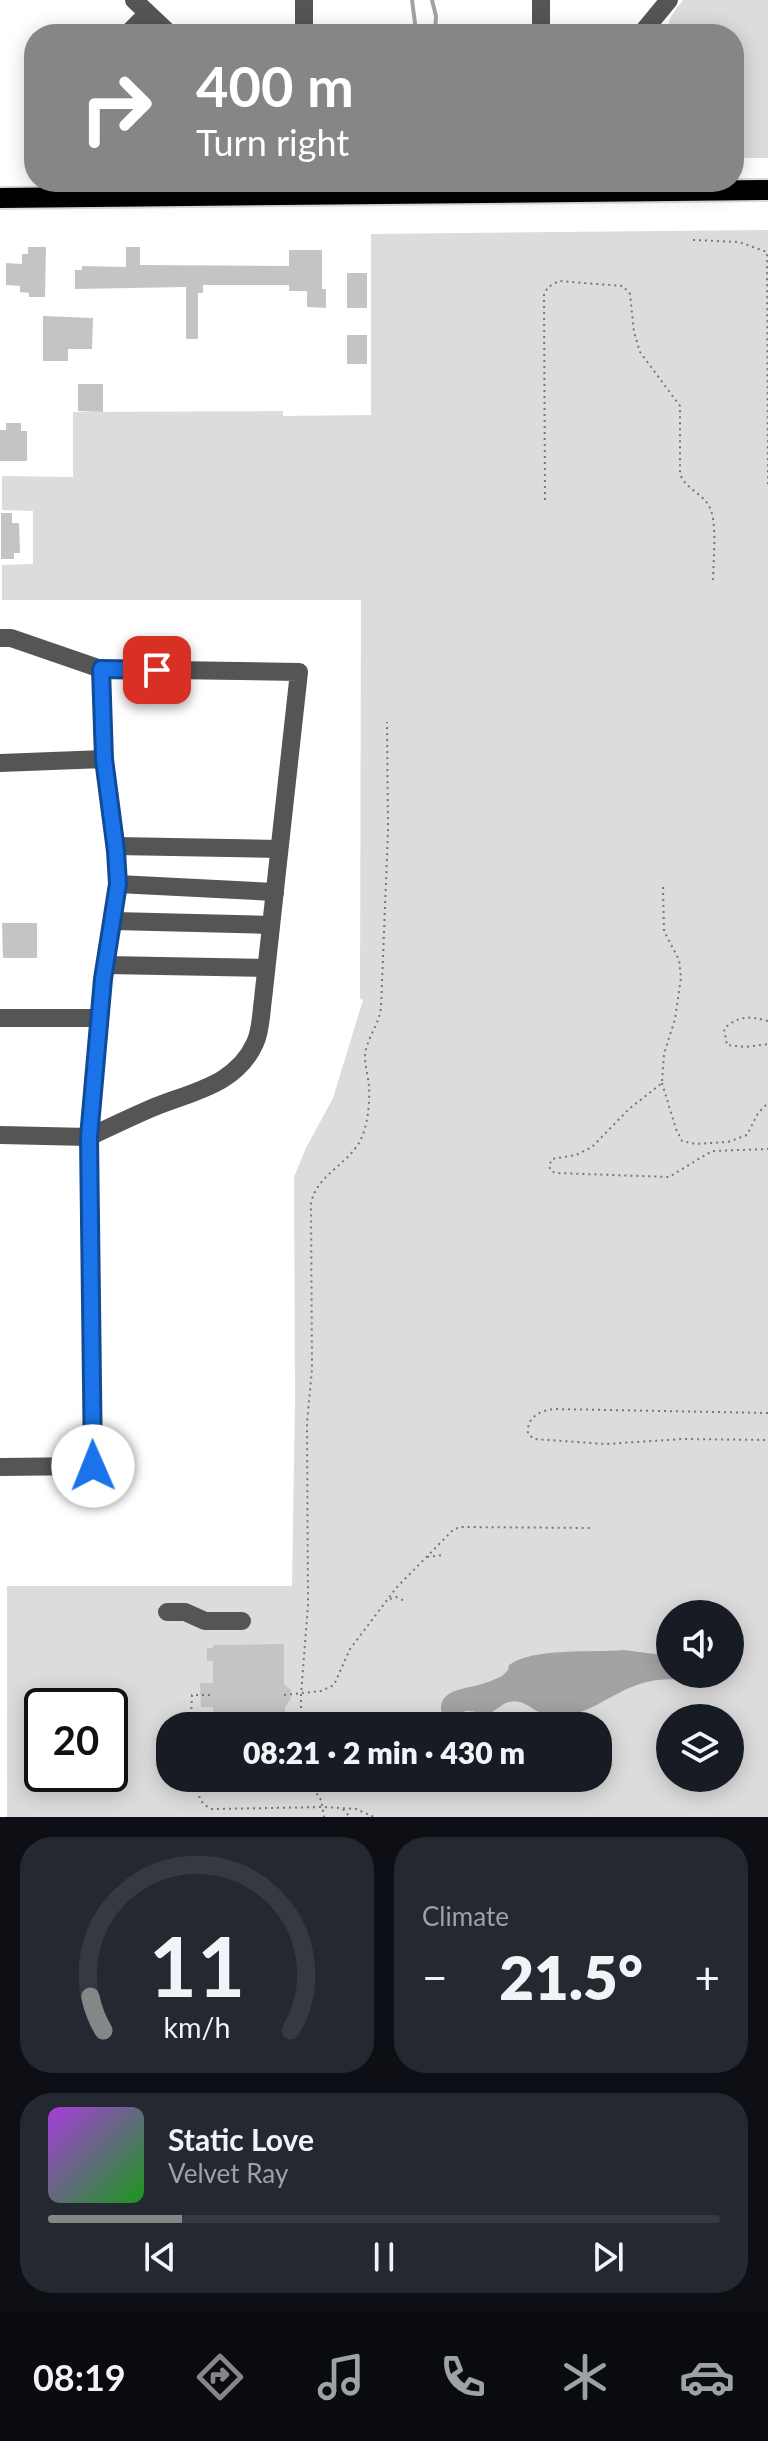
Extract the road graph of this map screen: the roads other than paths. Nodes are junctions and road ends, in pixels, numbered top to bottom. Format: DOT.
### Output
graph roads {
  1 [pos="304,0"];
  2 [pos="541,0"];
  3 [pos="669,0"];
  4 [pos="140,7"];
  5 [pos="159,24"];
  6 [pos="304,24"];
  7 [pos="541,24"];
  8 [pos="650,24"];
  9 [pos="744,190"];
  10 [pos="768,190"];
  11 [pos="576,192"];
  12 [pos="0,198"];
  13 [pos="0,638"];
  14 [pos="101,669"];
  15 [pos="104,759"];
  16 [pos="0,763"];
  17 [pos="116,846"];
  18 [pos="279,849"];
  19 [pos="118,884"];
  20 [pos="275,892"];
  21 [pos="114,921"];
  22 [pos="271,925"];
  23 [pos="106,965"];
  24 [pos="266,968"];
  25 [pos="0,1018"];
  26 [pos="100,1018"];
  27 [pos="0,1135"];
  28 [pos="89,1137"];
  29 [pos="0,1467"];
  30 [pos="167,1612"];
  31 [pos="242,1621"];
  1 -- 6 [label="street"];
  2 -- 7 [label="street"];
  3 -- 8 [label="street"];
  4 -- 5 [label="street"];
  9 -- 10 [label="main road"];
  11 -- 12 [label="main road"];
  13 -- 14 [label="street"];
  14 -- 15 [label="street"];
  14 -- 18 [label="street"];
  15 -- 16 [label="street"];
  15 -- 17 [label="street"];
  17 -- 18 [label="street"];
  17 -- 19 [label="street"];
  18 -- 20 [label="street"];
  19 -- 20 [label="street"];
  19 -- 21 [label="street"];
  20 -- 22 [label="street"];
  21 -- 22 [label="street"];
  21 -- 23 [label="street"];
  22 -- 24 [label="street"];
  23 -- 24 [label="street"];
  23 -- 26 [label="street"];
  24 -- 28 [label="street"];
  25 -- 26 [label="street"];
  26 -- 28 [label="street"];
  27 -- 28 [label="street"];
  28 -- 29 [label="street"];
  30 -- 31 [label="street"];
}
